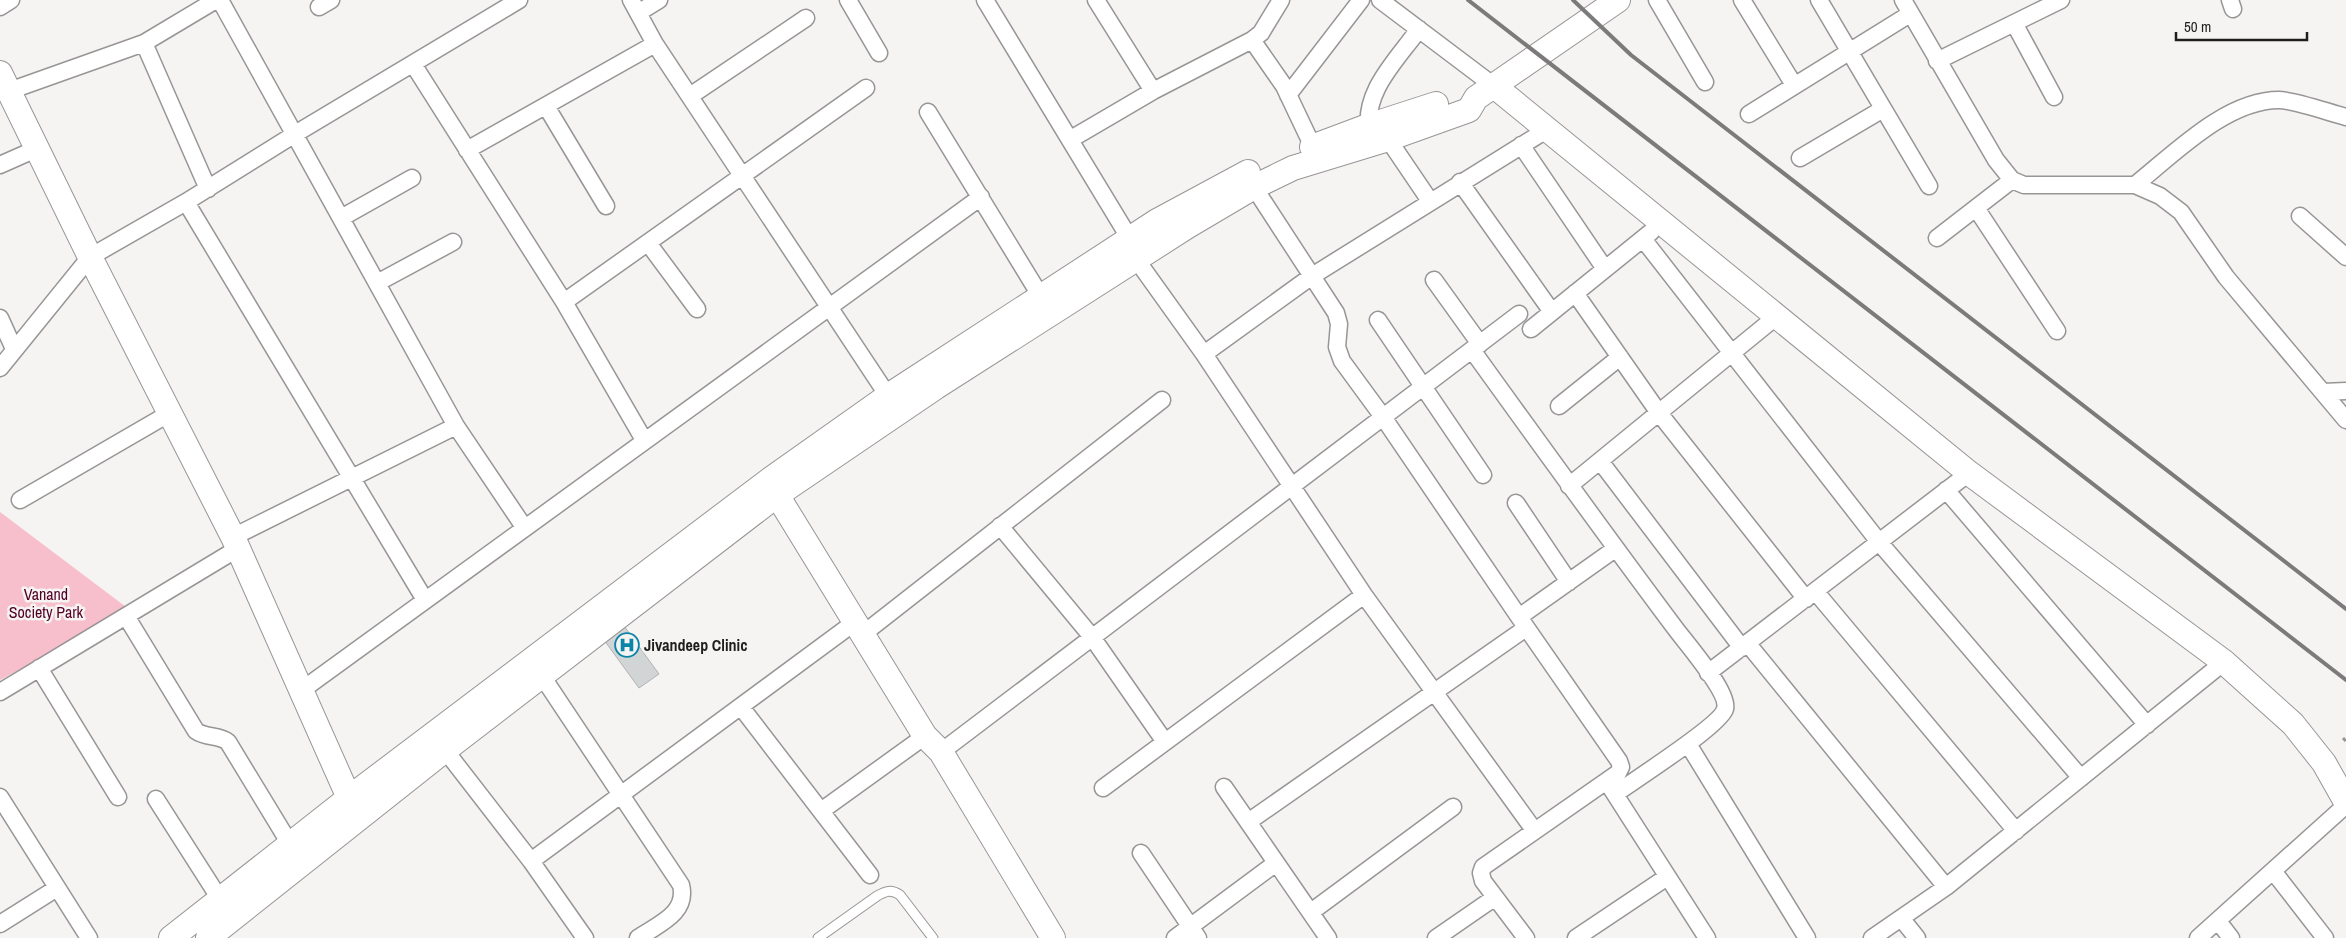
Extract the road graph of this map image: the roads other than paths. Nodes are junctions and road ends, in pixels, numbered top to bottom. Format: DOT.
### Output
graph roads {
  1 [pos="11,0"];
  2 [pos="218,0"];
  3 [pos="520,0"];
  4 [pos="660,0"];
  5 [pos="848,0"];
  6 [pos="985,0"];
  7 [pos="1281,0"];
  8 [pos="1360,0"];
  9 [pos="1380,0"];
  10 [pos="1657,0"];
  11 [pos="1742,0"];
  12 [pos="1819,0"];
  13 [pos="2061,0"];
  14 [pos="1103,2"];
  15 [pos="1615,2"];
  16 [pos="635,6"];
  17 [pos="0,7"];
  18 [pos="1906,7"];
  19 [pos="806,18"];
  20 [pos="2014,23"];
  21 [pos="1419,29"];
  22 [pos="1252,40"];
  23 [pos="144,44"];
  24 [pos="656,44"];
  25 [pos="1849,51"];
  26 [pos="879,54"];
  27 [pos="1937,61"];
  28 [pos="413,64"];
  29 [pos="4,82"];
  30 [pos="1705,82"];
  31 [pos="1794,85"];
  32 [pos="866,88"];
  33 [pos="1153,92"];
  34 [pos="1485,92"];
  35 [pos="1288,95"];
  36 [pos="690,96"];
  37 [pos="2054,98"];
  38 [pos="546,106"];
  39 [pos="1883,109"];
  40 [pos="928,112"];
  41 [pos="1748,114"];
  42 [pos="2346,117"];
  43 [pos="1548,129"];
  44 [pos="295,134"];
  45 [pos="1376,136"];
  46 [pos="1071,140"];
  47 [pos="1521,145"];
  48 [pos="1313,147"];
  49 [pos="36,149"];
  50 [pos="467,150"];
  51 [pos="1800,158"];
  52 [pos="0,166"];
  53 [pos="743,175"];
  54 [pos="412,178"];
  55 [pos="1250,180"];
  56 [pos="2012,180"];
  57 [pos="1460,182"];
  58 [pos="2135,185"];
  59 [pos="1929,186"];
  60 [pos="208,189"];
  61 [pos="981,197"];
  62 [pos="1430,201"];
  63 [pos="186,202"];
  64 [pos="606,206"];
  65 [pos="1976,208"];
  66 [pos="2300,216"];
  67 [pos="341,218"];
  68 [pos="1663,222"];
  69 [pos="1937,238"];
  70 [pos="1643,239"];
  71 [pos="453,242"];
  72 [pos="648,243"];
  73 [pos="1130,247"];
  74 [pos="90,257"];
  75 [pos="2346,257"];
  76 [pos="1605,269"];
  77 [pos="1312,276"];
  78 [pos="1434,280"];
  79 [pos="377,283"];
  80 [pos="1575,293"];
  81 [pos="564,302"];
  82 [pos="1046,305"];
  83 [pos="829,306"];
  84 [pos="698,309"];
  85 [pos="1552,312"];
  86 [pos="1519,314"];
  87 [pos="1777,316"];
  88 [pos="0,318"];
  89 [pos="1378,320"];
  90 [pos="1531,329"];
  91 [pos="2056,331"];
  92 [pos="1476,347"];
  93 [pos="14,349"];
  94 [pos="1732,353"];
  95 [pos="1204,354"];
  96 [pos="1620,357"];
  97 [pos="0,368"];
  98 [pos="1424,386"];
  99 [pos="2346,391"];
  100 [pos="2323,392"];
  101 [pos="1162,400"];
  102 [pos="894,404"];
  103 [pos="1559,406"];
  104 [pos="170,413"];
  105 [pos="1659,413"];
  106 [pos="1383,417"];
  107 [pos="2346,420"];
  108 [pos="456,426"];
  109 [pos="644,440"];
  110 [pos="1600,461"];
  111 [pos="1969,473"];
  112 [pos="1483,475"];
  113 [pos="351,478"];
  114 [pos="1569,486"];
  115 [pos="1291,487"];
  116 [pos="773,488"];
  117 [pos="1946,490"];
  118 [pos="20,500"];
  119 [pos="1516,502"];
  120 [pos="1000,526"];
  121 [pos="524,527"];
  122 [pos="1879,542"];
  123 [pos="235,543"];
  124 [pos="1615,549"];
  125 [pos="1569,582"];
  126 [pos="1364,595"];
  127 [pos="1811,595"];
  128 [pos="630,596"];
  129 [pos="425,600"];
  130 [pos="126,616"];
  131 [pos="1522,623"];
  132 [pos="859,628"];
  133 [pos="1092,637"];
  134 [pos="1745,646"];
  135 [pos="2224,662"];
  136 [pos="39,668"];
  137 [pos="1708,673"];
  138 [pos="542,676"];
  139 [pos="302,690"];
  140 [pos="0,692"];
  141 [pos="1432,692"];
  142 [pos="741,707"];
  143 [pos="2147,725"];
  144 [pos="1165,742"];
  145 [pos="933,744"];
  146 [pos="1688,744"];
  147 [pos="445,750"];
  148 [pos="2081,778"];
  149 [pos="1224,787"];
  150 [pos="1610,787"];
  151 [pos="1103,788"];
  152 [pos="622,794"];
  153 [pos="0,797"];
  154 [pos="118,797"];
  155 [pos="156,799"];
  156 [pos="2346,804"];
  157 [pos="355,807"];
  158 [pos="1453,807"];
  159 [pos="821,810"];
  160 [pos="1248,822"];
  161 [pos="1534,830"];
  162 [pos="2016,831"];
  163 [pos="290,844"];
  164 [pos="1141,853"];
  165 [pos="531,861"];
  166 [pos="1276,863"];
  167 [pos="2273,871"];
  168 [pos="870,875"];
  169 [pos="1667,877"];
  170 [pos="1946,887"];
  171 [pos="57,888"];
  172 [pos="1494,898"];
  173 [pos="227,909"];
  174 [pos="1311,912"];
  175 [pos="1901,918"];
  176 [pos="2218,921"];
  177 [pos="0,924"];
  178 [pos="1194,932"];
  179 [pos="1048,934"];
  180 [pos="89,938"];
  181 [pos="171,938"];
  182 [pos="208,938"];
  183 [pos="585,938"];
  184 [pos="638,938"];
  185 [pos="818,938"];
  186 [pos="933,938"];
  187 [pos="1175,938"];
  188 [pos="1328,938"];
  189 [pos="1436,938"];
  190 [pos="1526,938"];
  191 [pos="1576,938"];
  192 [pos="1707,938"];
  193 [pos="1807,938"];
  194 [pos="1872,938"];
  195 [pos="1917,938"];
  196 [pos="2198,938"];
  197 [pos="2231,938"];
  198 [pos="2325,938"];
  1 -- 17 [label="street"];
  2 -- 23 [label="street"];
  2 -- 44 [label="street"];
  3 -- 28 [label="street"];
  4 -- 16 [label="street"];
  5 -- 26 [label="street"];
  6 -- 46 [label="street"];
  7 -- 22 [label="street"];
  8 -- 35 [label="street"];
  9 -- 21 [label="street"];
  10 -- 30 [label="street"];
  11 -- 31 [label="street"];
  12 -- 25 [label="street"];
  13 -- 20 [label="street"];
  14 -- 33 [label="street"];
  15 -- 34 [label="street"];
  16 -- 24 [label="street"];
  18 -- 25 [label="street"];
  18 -- 27 [label="street"];
  19 -- 36 [label="street"];
  20 -- 27 [label="street"];
  20 -- 37 [label="street"];
  21 -- 34 [label="street"];
  21 -- 45 [label="street"];
  22 -- 33 [label="street"];
  22 -- 35 [label="street"];
  23 -- 29 [label="street"];
  23 -- 60 [label="street"];
  24 -- 36 [label="street"];
  24 -- 38 [label="street"];
  25 -- 31 [label="street"];
  25 -- 39 [label="street"];
  27 -- 56 [label="street"];
  28 -- 44 [label="street"];
  28 -- 50 [label="street"];
  29 -- 49 [label="street"];
  31 -- 41 [label="street"];
  32 -- 53 [label="street"];
  33 -- 46 [label="street"];
  34 -- 43 [label="street"];
  34 -- 45 [label="street"];
  35 -- 48 [label="street"];
  36 -- 53 [label="street"];
  38 -- 50 [label="street"];
  38 -- 64 [label="street"];
  39 -- 51 [label="street"];
  39 -- 59 [label="street"];
  40 -- 61 [label="street"];
  42 -- 58 [label="street"];
  43 -- 47 [label="street"];
  43 -- 68 [label="street"];
  44 -- 60 [label="street"];
  44 -- 67 [label="street"];
  45 -- 48 [label="street"];
  45 -- 55 [label="street"];
  45 -- 62 [label="street"];
  46 -- 73 [label="street"];
  47 -- 57 [label="street"];
  47 -- 76 [label="street"];
  48 -- 55 [label="street"];
  49 -- 52 [label="street"];
  49 -- 74 [label="street"];
  50 -- 81 [label="street"];
  53 -- 72 [label="street"];
  53 -- 83 [label="street"];
  54 -- 67 [label="street"];
  55 -- 73 [label="street"];
  55 -- 77 [label="street"];
  56 -- 58 [label="street"];
  56 -- 65 [label="street"];
  57 -- 62 [label="street"];
  57 -- 85 [label="street"];
  58 -- 100 [label="street"];
  60 -- 63 [label="street"];
  61 -- 82 [label="street"];
  61 -- 83 [label="street"];
  62 -- 77 [label="street"];
  63 -- 74 [label="street"];
  63 -- 113 [label="street"];
  65 -- 69 [label="street"];
  65 -- 91 [label="street"];
  66 -- 75 [label="street"];
  67 -- 79 [label="street"];
  68 -- 70 [label="street"];
  68 -- 87 [label="street"];
  70 -- 76 [label="street"];
  70 -- 94 [label="street"];
  71 -- 79 [label="street"];
  72 -- 81 [label="street"];
  72 -- 84 [label="street"];
  73 -- 82 [label="street"];
  73 -- 95 [label="street"];
  74 -- 93 [label="street"];
  74 -- 104 [label="street"];
  76 -- 80 [label="street"];
  77 -- 95 [label="street"];
  77 -- 106 [label="street"];
  78 -- 92 [label="street"];
  79 -- 108 [label="street"];
  80 -- 85 [label="street"];
  80 -- 96 [label="street"];
  81 -- 109 [label="street"];
  82 -- 102 [label="street"];
  83 -- 102 [label="street"];
  83 -- 109 [label="street"];
  85 -- 90 [label="street"];
  86 -- 92 [label="street"];
  87 -- 94 [label="street"];
  87 -- 111 [label="street"];
  88 -- 93 [label="street"];
  89 -- 98 [label="street"];
  92 -- 98 [label="street"];
  92 -- 114 [label="street"];
  93 -- 97 [label="street"];
  94 -- 105 [label="street"];
  94 -- 122 [label="street"];
  95 -- 115 [label="street"];
  96 -- 103 [label="street"];
  96 -- 105 [label="street"];
  98 -- 106 [label="street"];
  98 -- 112 [label="street"];
  99 -- 100 [label="street"];
  100 -- 107 [label="street"];
  101 -- 120 [label="street"];
  102 -- 116 [label="street"];
  104 -- 118 [label="street"];
  104 -- 123 [label="street"];
  105 -- 110 [label="street"];
  105 -- 127 [label="street"];
  106 -- 115 [label="street"];
  106 -- 131 [label="street"];
  108 -- 113 [label="street"];
  108 -- 121 [label="street"];
  109 -- 121 [label="street"];
  110 -- 114 [label="street"];
  110 -- 134 [label="street"];
  111 -- 117 [label="street"];
  111 -- 135 [label="street"];
  113 -- 123 [label="street"];
  113 -- 129 [label="street"];
  114 -- 124 [label="street"];
  115 -- 126 [label="street"];
  115 -- 133 [label="street"];
  116 -- 128 [label="street"];
  116 -- 132 [label="street"];
  117 -- 122 [label="street"];
  117 -- 143 [label="street"];
  119 -- 125 [label="street"];
  120 -- 132 [label="street"];
  120 -- 133 [label="street"];
  121 -- 129 [label="street"];
  122 -- 127 [label="street"];
  122 -- 148 [label="street"];
  123 -- 130 [label="street"];
  123 -- 139 [label="street"];
  124 -- 125 [label="street"];
  124 -- 137 [label="street"];
  125 -- 131 [label="street"];
  126 -- 141 [label="street"];
  126 -- 144 [label="street"];
  127 -- 134 [label="street"];
  127 -- 162 [label="street"];
  128 -- 138 [label="street"];
  128 -- 157 [label="street"];
  129 -- 139 [label="street"];
  130 -- 136 [label="street"];
  130 -- 163 [label="street"];
  131 -- 141 [label="street"];
  131 -- 150 [label="street"];
  132 -- 142 [label="street"];
  132 -- 145 [label="street"];
  133 -- 144 [label="street"];
  133 -- 145 [label="street"];
  134 -- 137 [label="street"];
  134 -- 170 [label="street"];
  135 -- 143 [label="street"];
  135 -- 156 [label="street"];
  136 -- 140 [label="street"];
  136 -- 154 [label="street"];
  137 -- 146 [label="street"];
  138 -- 147 [label="street"];
  138 -- 152 [label="street"];
  139 -- 157 [label="street"];
  141 -- 160 [label="street"];
  141 -- 161 [label="street"];
  142 -- 152 [label="street"];
  142 -- 159 [label="street"];
  143 -- 148 [label="street"];
  144 -- 151 [label="street"];
  145 -- 159 [label="street"];
  145 -- 179 [label="street"];
  146 -- 150 [label="street"];
  146 -- 193 [label="street"];
  147 -- 157 [label="street"];
  147 -- 165 [label="street"];
  148 -- 162 [label="street"];
  149 -- 160 [label="street"];
  150 -- 161 [label="street"];
  150 -- 169 [label="street"];
  152 -- 165 [label="street"];
  152 -- 184 [label="street"];
  153 -- 171 [label="street"];
  155 -- 173 [label="street"];
  156 -- 167 [label="street"];
  157 -- 163 [label="street"];
  157 -- 173 [label="street"];
  158 -- 174 [label="street"];
  159 -- 168 [label="street"];
  160 -- 166 [label="street"];
  161 -- 172 [label="street"];
  162 -- 170 [label="street"];
  163 -- 173 [label="street"];
  164 -- 178 [label="street"];
  165 -- 183 [label="street"];
  166 -- 174 [label="street"];
  166 -- 178 [label="street"];
  167 -- 176 [label="street"];
  167 -- 198 [label="street"];
  169 -- 191 [label="street"];
  169 -- 192 [label="street"];
  170 -- 175 [label="street"];
  171 -- 177 [label="street"];
  171 -- 180 [label="street"];
  172 -- 189 [label="street"];
  172 -- 190 [label="street"];
  173 -- 181 [label="street"];
  173 -- 182 [label="street"];
  174 -- 188 [label="street"];
  175 -- 194 [label="street"];
  175 -- 195 [label="street"];
  176 -- 196 [label="street"];
  176 -- 197 [label="street"];
  178 -- 187 [label="street"];
  185 -- 186 [label="lane"];
}
